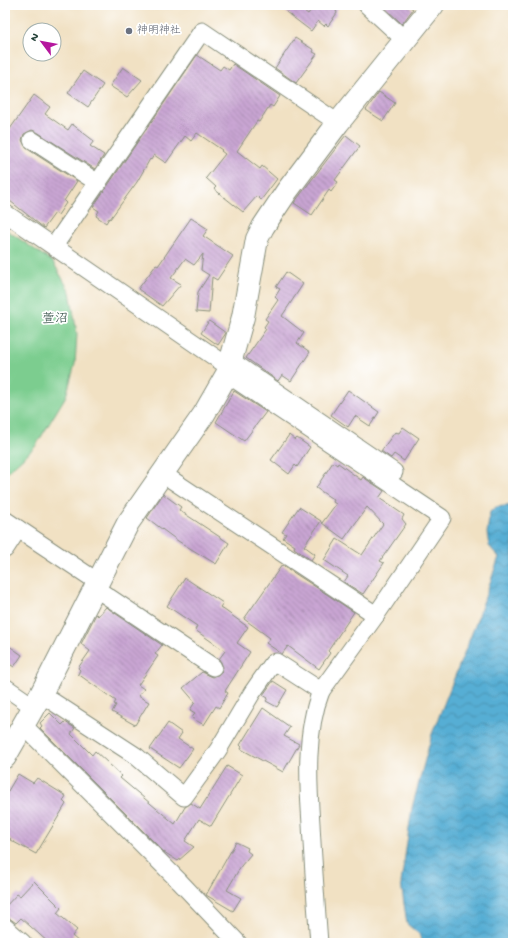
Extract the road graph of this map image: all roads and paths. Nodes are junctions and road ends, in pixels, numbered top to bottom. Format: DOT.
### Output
graph roads {
  1 [pos="367,5"];
  2 [pos="433,5"];
  3 [pos="405,40"];
  4 [pos="338,123"];
  5 [pos="32,140"];
  6 [pos="98,183"];
  7 [pos="5,213"];
  8 [pos="54,246"];
  9 [pos="229,367"];
  10 [pos="163,474"];
  11 [pos="12,525"];
  12 [pos="5,550"];
  13 [pos="96,585"];
  14 [pos="376,615"];
  15 [pos="213,666"];
  16 [pos="5,687"];
  17 [pos="321,691"];
  18 [pos="38,700"];
  19 [pos="24,726"];
  20 [pos="5,757"];
  21 [pos="5,927"];
  22 [pos="23,943"];
  23 [pos="238,943"];
  24 [pos="319,943"];
  1 -- 3 [label="street"];
  2 -- 3 [label="street"];
  3 -- 4 [label="street"];
  4 -- 6 [label="street"];
  4 -- 9 [label="street"];
  5 -- 6 [label="street"];
  6 -- 8 [label="street"];
  7 -- 8 [label="street"];
  8 -- 9 [label="street"];
  9 -- 10 [label="street"];
  9 -- 14 [label="street"];
  10 -- 13 [label="street"];
  10 -- 14 [label="street"];
  11 -- 12 [label="street"];
  11 -- 13 [label="street"];
  13 -- 15 [label="street"];
  13 -- 18 [label="street"];
  14 -- 17 [label="street"];
  16 -- 18 [label="street"];
  17 -- 18 [label="street"];
  17 -- 24 [label="street"];
  18 -- 19 [label="street"];
  19 -- 20 [label="street"];
  19 -- 23 [label="street"];
  21 -- 22 [label="street"];
}
